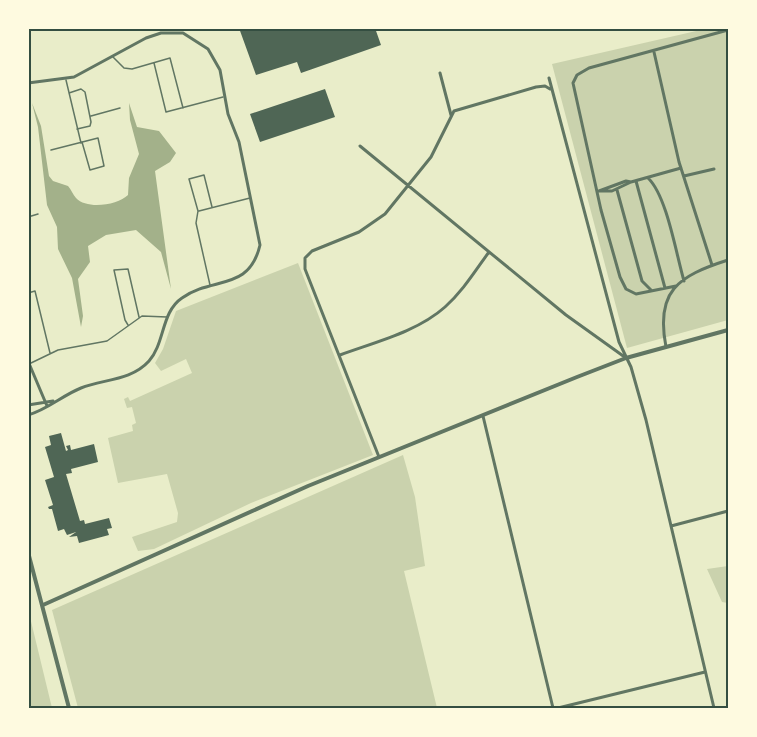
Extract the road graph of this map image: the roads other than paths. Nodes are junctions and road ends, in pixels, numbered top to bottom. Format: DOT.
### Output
graph roads {
  1 [pos="729,30"];
  2 [pos="654,52"];
  3 [pos="113,57"];
  4 [pos="154,63"];
  5 [pos="440,73"];
  6 [pos="549,78"];
  7 [pos="65,79"];
  8 [pos="28,83"];
  9 [pos="69,93"];
  10 [pos="552,93"];
  11 [pos="224,97"];
  12 [pos="120,108"];
  13 [pos="183,108"];
  14 [pos="451,115"];
  15 [pos="90,116"];
  16 [pos="78,129"];
  17 [pos="82,142"];
  18 [pos="360,146"];
  19 [pos="51,150"];
  20 [pos="681,168"];
  21 [pos="714,169"];
  22 [pos="684,176"];
  23 [pos="648,178"];
  24 [pos="634,182"];
  25 [pos="408,186"];
  26 [pos="617,190"];
  27 [pos="599,191"];
  28 [pos="251,198"];
  29 [pos="212,207"];
  30 [pos="198,211"];
  31 [pos="38,214"];
  32 [pos="28,217"];
  33 [pos="489,252"];
  34 [pos="729,260"];
  35 [pos="712,265"];
  36 [pos="684,280"];
  37 [pos="210,286"];
  38 [pos="676,286"];
  39 [pos="665,288"];
  40 [pos="653,291"];
  41 [pos="28,293"];
  42 [pos="168,317"];
  43 [pos="140,318"];
  44 [pos="129,326"];
  45 [pos="729,330"];
  46 [pos="666,347"];
  47 [pos="50,353"];
  48 [pos="340,355"];
  49 [pos="626,358"];
  50 [pos="29,362"];
  51 [pos="45,400"];
  52 [pos="55,401"];
  53 [pos="28,405"];
  54 [pos="47,406"];
  55 [pos="28,415"];
  56 [pos="483,416"];
  57 [pos="379,457"];
  58 [pos="729,511"];
  59 [pos="671,526"];
  60 [pos="28,552"];
  61 [pos="42,605"];
  62 [pos="705,672"];
  63 [pos="69,708"];
  64 [pos="553,708"];
  65 [pos="558,708"];
  66 [pos="714,708"];
  1 -- 2 [label="street"];
  2 -- 20 [label="street"];
  2 -- 27 [label="street"];
  3 -- 4 [label="lane"];
  3 -- 7 [label="street"];
  3 -- 11 [label="street"];
  4 -- 13 [label="lane"];
  4 -- 13 [label="lane"];
  5 -- 14 [label="street"];
  6 -- 10 [label="street"];
  7 -- 8 [label="street"];
  7 -- 9 [label="lane"];
  9 -- 15 [label="lane"];
  9 -- 16 [label="lane"];
  10 -- 14 [label="street"];
  10 -- 49 [label="street"];
  11 -- 13 [label="lane"];
  11 -- 28 [label="street"];
  12 -- 15 [label="lane"];
  14 -- 25 [label="street"];
  15 -- 16 [label="lane"];
  16 -- 17 [label="lane"];
  17 -- 17 [label="lane"];
  17 -- 19 [label="lane"];
  18 -- 25 [label="street"];
  20 -- 22 [label="street"];
  20 -- 23 [label="street"];
  21 -- 22 [label="street"];
  22 -- 35 [label="street"];
  23 -- 24 [label="street"];
  23 -- 36 [label="street"];
  24 -- 26 [label="street"];
  24 -- 27 [label="street"];
  24 -- 39 [label="street"];
  25 -- 33 [label="street"];
  25 -- 48 [label="street"];
  26 -- 27 [label="street"];
  26 -- 40 [label="street"];
  27 -- 40 [label="street"];
  28 -- 29 [label="lane"];
  28 -- 37 [label="street"];
  29 -- 30 [label="lane"];
  29 -- 30 [label="lane"];
  30 -- 37 [label="lane"];
  31 -- 32 [label="lane"];
  33 -- 48 [label="street"];
  33 -- 49 [label="street"];
  34 -- 35 [label="street"];
  35 -- 36 [label="street"];
  36 -- 38 [label="street"];
  37 -- 42 [label="street"];
  38 -- 39 [label="street"];
  38 -- 46 [label="street"];
  39 -- 40 [label="street"];
  41 -- 47 [label="lane"];
  42 -- 43 [label="lane"];
  42 -- 52 [label="street"];
  43 -- 44 [label="lane"];
  43 -- 44 [label="lane"];
  44 -- 47 [label="lane"];
  45 -- 46 [label="street"];
  46 -- 49 [label="street"];
  47 -- 50 [label="lane"];
  48 -- 57 [label="street"];
  49 -- 56 [label="street"];
  49 -- 59 [label="street"];
  50 -- 51 [label="street"];
  51 -- 52 [label="street"];
  51 -- 53 [label="street"];
  51 -- 54 [label="street"];
  52 -- 54 [label="street"];
  54 -- 55 [label="street"];
  56 -- 57 [label="street"];
  56 -- 64 [label="street"];
  57 -- 61 [label="street"];
  58 -- 59 [label="street"];
  59 -- 62 [label="street"];
  60 -- 61 [label="street"];
  61 -- 63 [label="street"];
  62 -- 65 [label="street"];
  62 -- 66 [label="street"];
}
